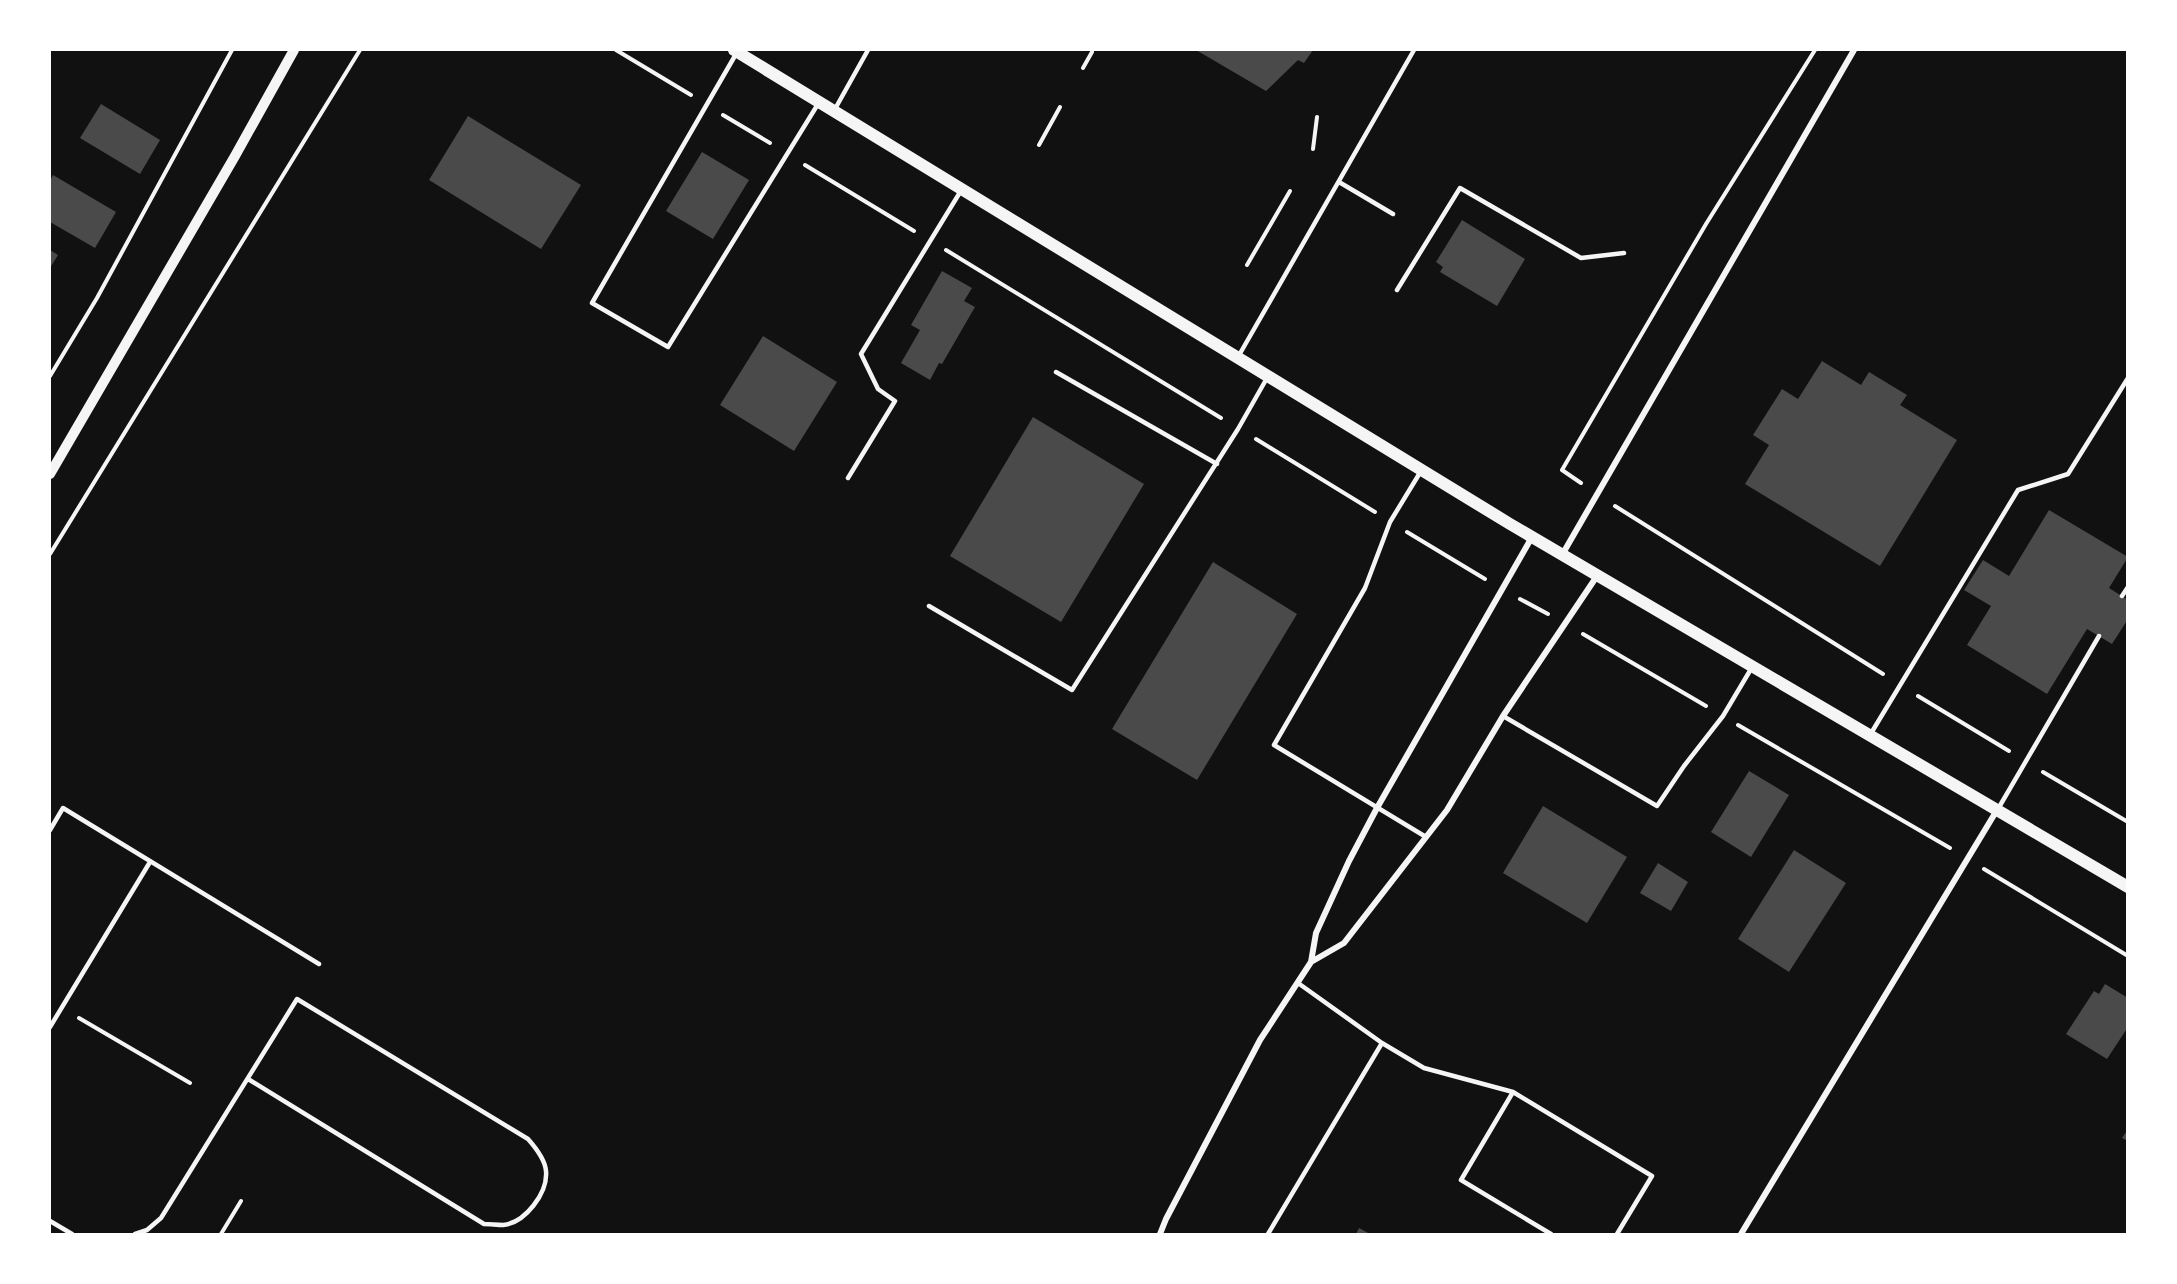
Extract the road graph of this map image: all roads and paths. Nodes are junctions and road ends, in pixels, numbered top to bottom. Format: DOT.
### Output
graph roads {
  1 [pos="232,50"];
  2 [pos="294,50"];
  3 [pos="360,50"];
  4 [pos="616,50"];
  5 [pos="868,50"];
  6 [pos="1414,50"];
  7 [pos="1815,50"];
  8 [pos="1854,50"];
  9 [pos="735,51"];
  10 [pos="1092,52"];
  11 [pos="1083,68"];
  12 [pos="819,102"];
  13 [pos="707,105"];
  14 [pos="1060,107"];
  15 [pos="834,111"];
  16 [pos="1317,117"];
  17 [pos="1039,145"];
  18 [pos="1313,149"];
  19 [pos="787,154"];
  20 [pos="1339,182"];
  21 [pos="962,189"];
  22 [pos="1290,190"];
  23 [pos="1393,214"];
  24 [pos="931,242"];
  25 [pos="1624,253"];
  26 [pos="1247,265"];
  27 [pos="1397,290"];
  28 [pos="1237,358"];
  29 [pos="1056,372"];
  30 [pos="50,376"];
  31 [pos="1268,376"];
  32 [pos="2127,378"];
  33 [pos="1238,429"];
  34 [pos="1217,464"];
  35 [pos="1422,469"];
  36 [pos="50,474"];
  37 [pos="848,478"];
  38 [pos="1597,494"];
  39 [pos="1390,522"];
  40 [pos="1532,537"];
  41 [pos="50,554"];
  42 [pos="1562,555"];
  43 [pos="1597,576"];
  44 [pos="2127,587"];
  45 [pos="1503,589"];
  46 [pos="2122,596"];
  47 [pos="929,606"];
  48 [pos="1565,624"];
  49 [pos="2099,636"];
  50 [pos="1753,666"];
  51 [pos="1901,686"];
  52 [pos="1503,716"];
  53 [pos="1723,716"];
  54 [pos="1870,735"];
  55 [pos="2025,761"];
  56 [pos="1377,808"];
  57 [pos="1998,809"];
  58 [pos="2127,822"];
  59 [pos="50,830"];
  60 [pos="1426,837"];
  61 [pos="1968,859"];
  62 [pos="150,862"];
  63 [pos="2127,887"];
  64 [pos="2127,956"];
  65 [pos="1311,962"];
  66 [pos="319,964"];
  67 [pos="1298,983"];
  68 [pos="61,1007"];
  69 [pos="50,1027"];
  70 [pos="1382,1043"];
  71 [pos="248,1079"];
  72 [pos="190,1083"];
  73 [pos="1513,1092"];
  74 [pos="241,1201"];
  75 [pos="50,1221"];
  76 [pos="72,1234"];
  77 [pos="135,1234"];
  78 [pos="221,1234"];
  79 [pos="1160,1234"];
  80 [pos="1268,1234"];
  81 [pos="1551,1234"];
  82 [pos="1617,1234"];
  83 [pos="1741,1234"];
  1 -- 30 [label="path"];
  2 -- 36 [label="street"];
  3 -- 41 [label="path"];
  4 -- 13 [label="path"];
  5 -- 15 [label="lane"];
  6 -- 20 [label="lane"];
  7 -- 38 [label="path"];
  8 -- 38 [label="street"];
  9 -- 12 [label="main road"];
  9 -- 13 [label="lane"];
  10 -- 11 [label="path"];
  12 -- 15 [label="main road"];
  12 -- 19 [label="lane"];
  13 -- 19 [label="path"];
  13 -- 19 [label="lane"];
  14 -- 17 [label="path"];
  15 -- 21 [label="main road"];
  16 -- 18 [label="path"];
  19 -- 24 [label="path"];
  20 -- 23 [label="lane"];
  20 -- 28 [label="lane"];
  21 -- 24 [label="lane"];
  21 -- 28 [label="main road"];
  22 -- 26 [label="path"];
  24 -- 33 [label="path"];
  24 -- 37 [label="lane"];
  25 -- 27 [label="lane"];
  28 -- 31 [label="main road"];
  29 -- 34 [label="lane"];
  31 -- 33 [label="lane"];
  31 -- 35 [label="main road"];
  32 -- 51 [label="lane"];
  33 -- 34 [label="lane"];
  33 -- 39 [label="path"];
  34 -- 47 [label="lane"];
  35 -- 39 [label="lane"];
  35 -- 40 [label="main road"];
  38 -- 42 [label="street"];
  38 -- 51 [label="path"];
  39 -- 45 [label="path"];
  39 -- 56 [label="lane"];
  40 -- 42 [label="main road"];
  40 -- 45 [label="street"];
  42 -- 43 [label="main road"];
  43 -- 48 [label="street"];
  43 -- 50 [label="main road"];
  44 -- 46 [label="lane"];
  45 -- 48 [label="path"];
  45 -- 56 [label="street"];
  48 -- 52 [label="street"];
  48 -- 53 [label="path"];
  49 -- 55 [label="lane"];
  50 -- 53 [label="lane"];
  50 -- 54 [label="main road"];
  51 -- 54 [label="lane"];
  51 -- 55 [label="path"];
  52 -- 53 [label="lane"];
  52 -- 60 [label="street"];
  53 -- 61 [label="path"];
  54 -- 57 [label="main road"];
  55 -- 57 [label="lane"];
  55 -- 58 [label="path"];
  56 -- 60 [label="lane"];
  56 -- 65 [label="street"];
  57 -- 61 [label="street"];
  57 -- 63 [label="main road"];
  59 -- 62 [label="lane"];
  60 -- 65 [label="street"];
  61 -- 64 [label="path"];
  61 -- 83 [label="street"];
  62 -- 66 [label="lane"];
  62 -- 68 [label="lane"];
  65 -- 67 [label="street"];
  67 -- 70 [label="lane"];
  67 -- 79 [label="street"];
  68 -- 69 [label="lane"];
  68 -- 72 [label="path"];
  70 -- 73 [label="lane"];
  70 -- 80 [label="lane"];
  71 -- 71 [label="lane"];
  71 -- 77 [label="lane"];
  73 -- 81 [label="lane"];
  73 -- 82 [label="lane"];
  74 -- 78 [label="path"];
  75 -- 76 [label="lane"];
}
